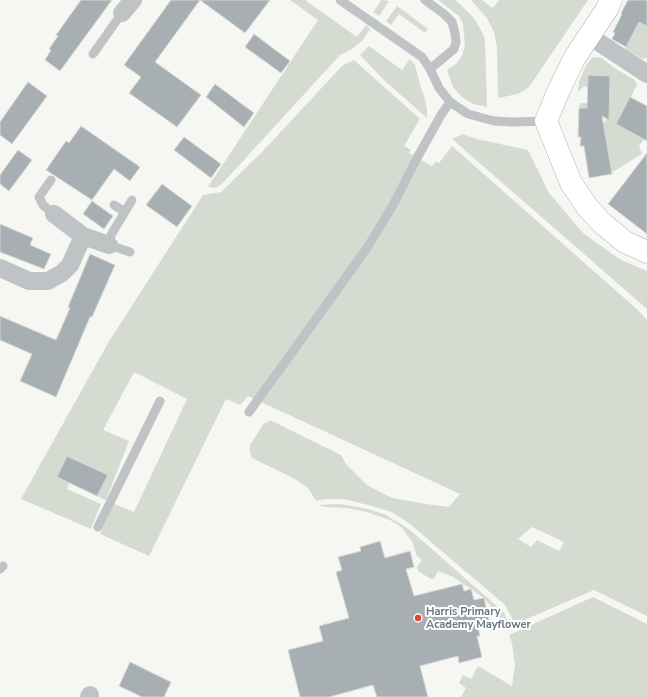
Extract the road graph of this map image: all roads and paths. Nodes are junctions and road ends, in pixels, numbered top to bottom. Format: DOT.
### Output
graph roads {
  1 [pos="340,0"];
  2 [pos="425,0"];
  3 [pos="611,0"];
  4 [pos="128,7"];
  5 [pos="589,36"];
  6 [pos="93,54"];
  7 [pos="430,69"];
  8 [pos="647,74"];
  9 [pos="450,102"];
  10 [pos="546,121"];
  11 [pos="51,180"];
  12 [pos="132,200"];
  13 [pos="114,205"];
  14 [pos="125,212"];
  15 [pos="54,214"];
  16 [pos="83,236"];
  17 [pos="109,245"];
  18 [pos="130,252"];
  19 [pos="647,252"];
  20 [pos="0,268"];
  21 [pos="160,401"];
  22 [pos="249,412"];
  23 [pos="98,527"];
  1 -- 7 [label="lane"];
  2 -- 7 [label="lane"];
  3 -- 5 [label="street"];
  4 -- 6 [label="lane"];
  5 -- 8 [label="street"];
  5 -- 10 [label="street"];
  7 -- 9 [label="lane"];
  9 -- 10 [label="lane"];
  9 -- 22 [label="lane"];
  10 -- 19 [label="street"];
  11 -- 15 [label="lane"];
  12 -- 14 [label="lane"];
  13 -- 14 [label="lane"];
  14 -- 17 [label="lane"];
  15 -- 16 [label="street"];
  16 -- 17 [label="street"];
  16 -- 20 [label="street"];
  17 -- 18 [label="lane"];
  21 -- 23 [label="lane"];
}
